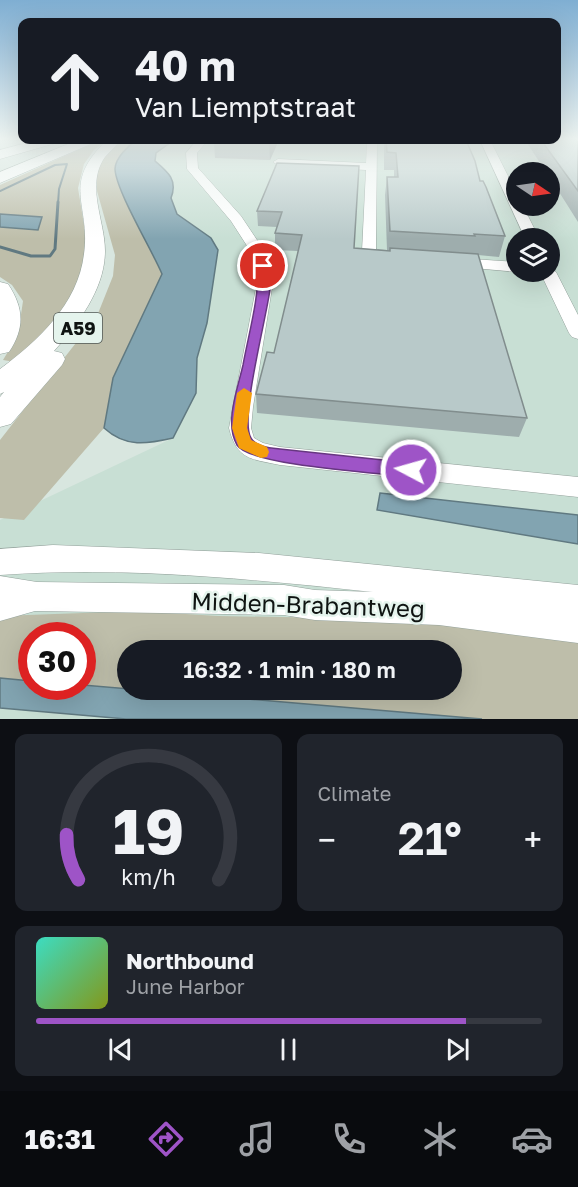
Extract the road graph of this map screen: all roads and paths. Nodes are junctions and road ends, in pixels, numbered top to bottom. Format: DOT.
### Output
graph roads {
  1 [pos="15,172"];
  2 [pos="89,172"];
  3 [pos="195,172"];
  4 [pos="371,172"];
  5 [pos="0,178"];
  6 [pos="92,219"];
  7 [pos="410,260"];
  8 [pos="445,263"];
  9 [pos="506,266"];
  10 [pos="553,282"];
  11 [pos="0,289"];
  12 [pos="578,333"];
  13 [pos="0,346"];
  14 [pos="0,384"];
  15 [pos="0,416"];
  16 [pos="578,487"];
  17 [pos="0,550"];
  18 [pos="53,558"];
  19 [pos="0,562"];
  20 [pos="0,590"];
  21 [pos="37,597"];
  22 [pos="578,600"];
  23 [pos="0,606"];
  24 [pos="578,627"];
  1 -- 5 [label="highway"];
  2 -- 6 [label="highway, A59"];
  3 -- 16 [label="street"];
  4 -- 7 [label="street"];
  6 -- 14 [label="highway, A59"];
  6 -- 15 [label="highway, A59"];
  8 -- 9 [label="street"];
  10 -- 12 [label="street"];
  11 -- 13 [label="highway"];
  17 -- 18 [label="street, Midden-Brabantweg"];
  18 -- 19 [label="street, Midden-Brabantweg"];
  18 -- 22 [label="street, Midden-Brabantweg"];
  20 -- 21 [label="street, Midden-Brabantweg"];
  21 -- 23 [label="street, Midden-Brabantweg"];
  21 -- 24 [label="street, Midden-Brabantweg"];
}
